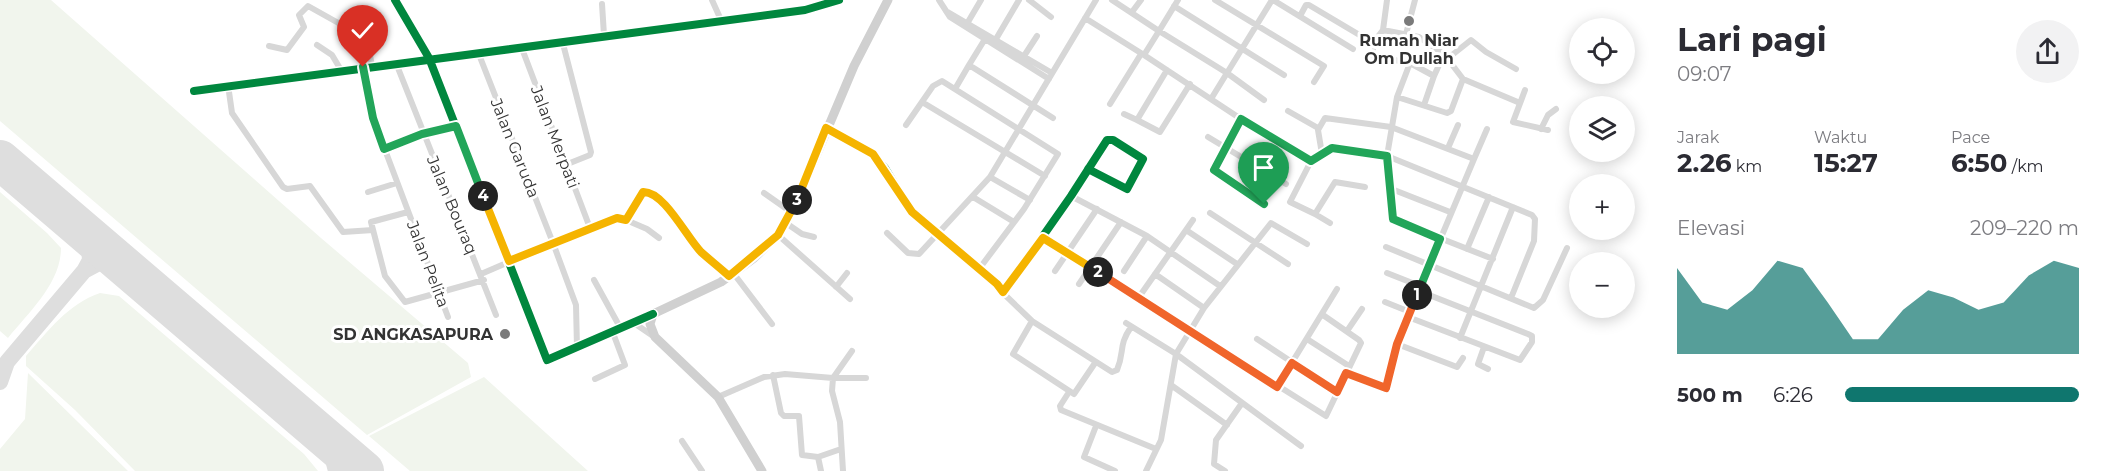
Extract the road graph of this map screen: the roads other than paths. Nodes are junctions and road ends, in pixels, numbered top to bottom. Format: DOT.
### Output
graph roads {
  1 [pos="395,0"];
  2 [pos="712,0"];
  3 [pos="839,0"];
  4 [pos="888,0"];
  5 [pos="939,0"];
  6 [pos="981,0"];
  7 [pos="1019,0"];
  8 [pos="1029,0"];
  9 [pos="1096,0"];
  10 [pos="1112,0"];
  11 [pos="1141,0"];
  12 [pos="1215,0"];
  13 [pos="1272,0"];
  14 [pos="1387,0"];
  15 [pos="1415,0"];
  16 [pos="1307,2"];
  17 [pos="1176,3"];
  18 [pos="602,4"];
  19 [pos="945,11"];
  20 [pos="1132,12"];
  21 [pos="1300,16"];
  22 [pos="1052,17"];
  23 [pos="1085,18"];
  24 [pos="721,20"];
  25 [pos="968,22"];
  26 [pos="1256,25"];
  27 [pos="1383,30"];
  28 [pos="1158,31"];
  29 [pos="1406,34"];
  30 [pos="604,35"];
  31 [pos="1037,36"];
  32 [pos="985,39"];
  33 [pos="996,39"];
  34 [pos="562,40"];
  35 [pos="1373,43"];
  36 [pos="317,45"];
  37 [pos="269,46"];
  38 [pos="521,46"];
  39 [pos="1242,48"];
  40 [pos="1353,49"];
  41 [pos="478,52"];
  42 [pos="1142,54"];
  43 [pos="1024,56"];
  44 [pos="1445,56"];
  45 [pos="429,58"];
  46 [pos="396,63"];
  47 [pos="1410,63"];
  48 [pos="969,65"];
  49 [pos="372,66"];
  50 [pos="363,67"];
  51 [pos="1516,69"];
  52 [pos="341,70"];
  53 [pos="1167,70"];
  54 [pos="1227,73"];
  55 [pos="1284,75"];
  56 [pos="1051,76"];
  57 [pos="1434,76"];
  58 [pos="1463,79"];
  59 [pos="1314,82"];
  60 [pos="1190,84"];
  61 [pos="228,85"];
  62 [pos="955,88"];
  63 [pos="1525,90"];
  64 [pos="194,91"];
  65 [pos="1397,97"];
  66 [pos="1211,99"];
  67 [pos="1264,100"];
  68 [pos="922,102"];
  69 [pos="1520,103"];
  70 [pos="1110,104"];
  71 [pos="1033,105"];
  72 [pos="1424,105"];
  73 [pos="1556,109"];
  74 [pos="1288,111"];
  75 [pos="1124,114"];
  76 [pos="1053,118"];
  77 [pos="1241,119"];
  78 [pos="1137,120"];
  79 [pos="906,125"];
  80 [pos="1458,125"];
  81 [pos="456,126"];
  82 [pos="1391,127"];
  83 [pos="826,128"];
  84 [pos="1020,128"];
  85 [pos="1318,128"];
  86 [pos="1487,129"];
  87 [pos="422,134"];
  88 [pos="1208,136"];
  89 [pos="1226,146"];
  90 [pos="1448,148"];
  91 [pos="384,149"];
  92 [pos="1005,152"];
  93 [pos="1322,154"];
  94 [pos="1387,156"];
  95 [pos="1474,159"];
  96 [pos="1311,161"];
  97 [pos="565,165"];
  98 [pos="1088,169"];
  99 [pos="1045,176"];
  100 [pos="990,177"];
  101 [pos="397,183"];
  102 [pos="1286,184"];
  103 [pos="1462,185"];
  104 [pos="1365,187"];
  105 [pos="1389,188"];
  106 [pos="368,192"];
  107 [pos="765,193"];
  108 [pos="1071,196"];
  109 [pos="1489,196"];
  110 [pos="973,197"];
  111 [pos="1030,200"];
  112 [pos="1264,204"];
  113 [pos="1513,207"];
  114 [pos="1097,209"];
  115 [pos="408,212"];
  116 [pos="791,212"];
  117 [pos="1450,212"];
  118 [pos="1210,213"];
  119 [pos="1315,214"];
  120 [pos="626,220"];
  121 [pos="1192,220"];
  122 [pos="1014,222"];
  123 [pos="1121,222"];
  124 [pos="786,223"];
  125 [pos="1330,223"];
  126 [pos="590,228"];
  127 [pos="374,230"];
  128 [pos="1186,230"];
  129 [pos="887,233"];
  130 [pos="778,235"];
  131 [pos="938,235"];
  132 [pos="1147,236"];
  133 [pos="814,237"];
  134 [pos="659,238"];
  135 [pos="1043,238"];
  136 [pos="1440,239"];
  137 [pos="1253,242"];
  138 [pos="553,243"];
  139 [pos="1307,244"];
  140 [pos="1386,246"];
  141 [pos="1567,248"];
  142 [pos="1467,249"];
  143 [pos="1171,252"];
  144 [pos="1067,253"];
  145 [pos="1493,259"];
  146 [pos="509,261"];
  147 [pos="1237,264"];
  148 [pos="1288,264"];
  149 [pos="1429,264"];
  150 [pos="1089,267"];
  151 [pos="979,269"];
  152 [pos="1055,271"];
  153 [pos="1124,271"];
  154 [pos="847,273"];
  155 [pos="1387,273"];
  156 [pos="1155,274"];
  157 [pos="731,275"];
  158 [pos="483,277"];
  159 [pos="594,280"];
  160 [pos="1079,284"];
  161 [pos="1482,285"];
  162 [pos="1220,286"];
  163 [pos="836,287"];
  164 [pos="1337,289"];
  165 [pos="1420,289"];
  166 [pos="1003,292"];
  167 [pos="438,293"];
  168 [pos="1139,297"];
  169 [pos="1511,298"];
  170 [pos="850,299"];
  171 [pos="1385,302"];
  172 [pos="1204,308"];
  173 [pos="1362,309"];
  174 [pos="1471,311"];
  175 [pos="653,314"];
  176 [pos="1409,314"];
  177 [pos="496,315"];
  178 [pos="1323,315"];
  179 [pos="448,317"];
  180 [pos="1032,321"];
  181 [pos="634,323"];
  182 [pos="772,324"];
  183 [pos="621,329"];
  184 [pos="1190,331"];
  185 [pos="1347,331"];
  186 [pos="613,333"];
  187 [pos="655,337"];
  188 [pos="1460,338"];
  189 [pos="1257,339"];
  190 [pos="1307,339"];
  191 [pos="1397,344"];
  192 [pos="1484,347"];
  193 [pos="577,348"];
  194 [pos="852,351"];
  195 [pos="1176,354"];
  196 [pos="1463,358"];
  197 [pos="1095,363"];
  198 [pos="1292,363"];
  199 [pos="1349,366"];
  200 [pos="1488,369"];
  201 [pos="1346,373"];
  202 [pos="773,375"];
  203 [pos="833,378"];
  204 [pos="866,378"];
  205 [pos="595,379"];
  206 [pos="1172,385"];
  207 [pos="1277,387"];
  208 [pos="1069,392"];
  209 [pos="1337,392"];
  210 [pos="718,397"];
  211 [pos="1242,403"];
  212 [pos="1227,424"];
  213 [pos="1096,426"];
  214 [pos="682,441"];
  215 [pos="1301,446"];
  216 [pos="841,449"];
  217 [pos="1156,449"];
  218 [pos="818,457"];
  219 [pos="702,471"];
  220 [pos="762,471"];
  221 [pos="821,471"];
  222 [pos="843,471"];
  223 [pos="1115,471"];
  224 [pos="1146,471"];
  225 [pos="1225,471"];
  1 -- 45 [label="street"];
  2 -- 24 [label="street"];
  3 -- 24 [label="street"];
  4 -- 83 [label="main road"];
  5 -- 19 [label="street"];
  6 -- 25 [label="street"];
  7 -- 33 [label="street"];
  8 -- 22 [label="street"];
  9 -- 23 [label="street"];
  10 -- 20 [label="street"];
  11 -- 20 [label="street"];
  12 -- 26 [label="street"];
  13 -- 21 [label="street"];
  13 -- 26 [label="street"];
  14 -- 27 [label="street"];
  15 -- 29 [label="street"];
  16 -- 21 [label="street"];
  16 -- 35 [label="street"];
  17 -- 28 [label="street"];
  17 -- 39 [label="street"];
  18 -- 30 [label="street"];
  19 -- 25 [label="street"];
  19 -- 32 [label="street"];
  20 -- 28 [label="street"];
  21 -- 40 [label="street"];
  23 -- 42 [label="street"];
  23 -- 56 [label="street"];
  24 -- 30 [label="street"];
  25 -- 33 [label="street"];
  26 -- 39 [label="street"];
  26 -- 59 [label="street"];
  27 -- 29 [label="street"];
  27 -- 35 [label="street"];
  28 -- 42 [label="street"];
  28 -- 54 [label="street"];
  29 -- 44 [label="street"];
  30 -- 34 [label="street"];
  31 -- 43 [label="street"];
  32 -- 48 [label="street"];
  32 -- 56 [label="street"];
  33 -- 43 [label="street"];
  34 -- 38 [label="street"];
  34 -- 97 [label="street"];
  35 -- 47 [label="street"];
  36 -- 52 [label="street"];
  37 -- 49 [label="street"];
  38 -- 41 [label="street"];
  38 -- 97 [label="street, Jalan Merpati"];
  39 -- 54 [label="street"];
  39 -- 55 [label="street"];
  41 -- 45 [label="street"];
  41 -- 138 [label="street, Jalan Garuda"];
  42 -- 53 [label="street"];
  42 -- 70 [label="street"];
  43 -- 56 [label="street"];
  44 -- 51 [label="street"];
  44 -- 57 [label="street"];
  44 -- 58 [label="street"];
  45 -- 46 [label="street"];
  45 -- 81 [label="street"];
  46 -- 49 [label="street"];
  46 -- 87 [label="street, Jalan Bouraq"];
  47 -- 57 [label="street"];
  47 -- 65 [label="street"];
  48 -- 62 [label="street"];
  48 -- 71 [label="street"];
  49 -- 50 [label="street"];
  50 -- 52 [label="street"];
  50 -- 91 [label="street, Jalan Pelita"];
  52 -- 61 [label="street"];
  53 -- 60 [label="street"];
  53 -- 78 [label="street"];
  54 -- 66 [label="street"];
  54 -- 67 [label="street"];
  56 -- 71 [label="street"];
  57 -- 72 [label="street"];
  58 -- 69 [label="street"];
  58 -- 72 [label="street"];
  60 -- 66 [label="street"];
  60 -- 78 [label="street"];
  61 -- 64 [label="street"];
  61 -- 127 [label="street"];
  62 -- 68 [label="street"];
  62 -- 84 [label="street"];
  63 -- 69 [label="street"];
  65 -- 72 [label="street"];
  65 -- 82 [label="street"];
  66 -- 77 [label="street"];
  68 -- 79 [label="street"];
  68 -- 92 [label="street"];
  69 -- 73 [label="street"];
  71 -- 76 [label="street"];
  71 -- 84 [label="street"];
  74 -- 85 [label="street"];
  75 -- 78 [label="street"];
  77 -- 89 [label="street"];
  77 -- 96 [label="street"];
  80 -- 90 [label="street"];
  81 -- 87 [label="street"];
  81 -- 146 [label="street"];
  82 -- 85 [label="street"];
  82 -- 90 [label="street"];
  82 -- 94 [label="street"];
  83 -- 116 [label="main road"];
  83 -- 131 [label="street"];
  84 -- 92 [label="street"];
  84 -- 99 [label="street"];
  85 -- 93 [label="street"];
  86 -- 95 [label="street"];
  87 -- 91 [label="street"];
  87 -- 158 [label="street, Jalan Bouraq"];
  88 -- 89 [label="street"];
  89 -- 102 [label="street"];
  89 -- 112 [label="street"];
  90 -- 95 [label="street"];
  91 -- 101 [label="street, Jalan Pelita"];
  92 -- 99 [label="street"];
  92 -- 100 [label="street"];
  93 -- 94 [label="street"];
  93 -- 96 [label="street"];
  94 -- 103 [label="street"];
  94 -- 105 [label="street"];
  95 -- 103 [label="street"];
  96 -- 119 [label="street"];
  97 -- 126 [label="street, Jalan Merpati"];
  98 -- 98 [label="street"];
  98 -- 108 [label="street"];
  99 -- 111 [label="street"];
  100 -- 110 [label="street"];
  100 -- 111 [label="street"];
  101 -- 106 [label="street"];
  101 -- 115 [label="street, Jalan Pelita"];
  103 -- 109 [label="street"];
  103 -- 117 [label="street"];
  104 -- 119 [label="street"];
  105 -- 117 [label="street"];
  105 -- 136 [label="street"];
  107 -- 116 [label="street"];
  108 -- 114 [label="street"];
  108 -- 135 [label="street"];
  109 -- 113 [label="street"];
  109 -- 142 [label="street"];
  110 -- 122 [label="street"];
  110 -- 131 [label="street"];
  111 -- 122 [label="street"];
  113 -- 145 [label="street"];
  113 -- 169 [label="street"];
  114 -- 123 [label="street"];
  114 -- 144 [label="street"];
  115 -- 127 [label="street"];
  115 -- 167 [label="street, Jalan Pelita"];
  116 -- 124 [label="main road"];
  117 -- 136 [label="street"];
  118 -- 137 [label="street"];
  119 -- 125 [label="street"];
  120 -- 126 [label="street"];
  120 -- 134 [label="street"];
  120 -- 157 [label="street"];
  121 -- 128 [label="street"];
  122 -- 151 [label="street"];
  123 -- 132 [label="street"];
  123 -- 150 [label="street"];
  124 -- 130 [label="main road"];
  124 -- 133 [label="street"];
  126 -- 138 [label="street"];
  127 -- 167 [label="street"];
  128 -- 143 [label="street"];
  128 -- 147 [label="street"];
  129 -- 131 [label="street"];
  130 -- 157 [label="main road"];
  130 -- 163 [label="street"];
  131 -- 151 [label="street"];
  132 -- 143 [label="street"];
  132 -- 153 [label="street"];
  135 -- 144 [label="street"];
  135 -- 166 [label="street"];
  136 -- 142 [label="street"];
  136 -- 149 [label="street"];
  137 -- 139 [label="street"];
  137 -- 147 [label="street"];
  137 -- 148 [label="street"];
  138 -- 146 [label="street"];
  138 -- 193 [label="street, Jalan Garuda"];
  140 -- 149 [label="street"];
  141 -- 169 [label="street"];
  142 -- 145 [label="street"];
  143 -- 156 [label="street"];
  143 -- 162 [label="street"];
  144 -- 150 [label="street"];
  144 -- 152 [label="street"];
  145 -- 161 [label="street"];
  146 -- 158 [label="street"];
  146 -- 193 [label="street"];
  147 -- 162 [label="street"];
  149 -- 161 [label="street"];
  149 -- 165 [label="street"];
  150 -- 160 [label="street"];
  150 -- 168 [label="street"];
  151 -- 166 [label="street"];
  154 -- 163 [label="street"];
  155 -- 165 [label="street"];
  156 -- 168 [label="street"];
  156 -- 172 [label="street"];
  157 -- 175 [label="main road"];
  157 -- 182 [label="street"];
  158 -- 167 [label="street"];
  158 -- 177 [label="street, Jalan Bouraq"];
  159 -- 183 [label="street"];
  161 -- 169 [label="street"];
  161 -- 174 [label="street"];
  162 -- 172 [label="street"];
  163 -- 170 [label="street"];
  164 -- 178 [label="street"];
  165 -- 174 [label="street"];
  165 -- 176 [label="street"];
  166 -- 180 [label="street"];
  167 -- 179 [label="street, Jalan Pelita"];
  168 -- 184 [label="street"];
  171 -- 176 [label="street"];
  172 -- 184 [label="street"];
  173 -- 185 [label="street"];
  174 -- 188 [label="street"];
  174 -- 192 [label="street"];
  175 -- 181 [label="street"];
  175 -- 187 [label="main road"];
  176 -- 188 [label="street"];
  176 -- 191 [label="street"];
  178 -- 185 [label="street"];
  178 -- 190 [label="street"];
  180 -- 197 [label="street"];
  180 -- 208 [label="street"];
  181 -- 183 [label="street"];
  181 -- 187 [label="street"];
  183 -- 186 [label="street"];
  184 -- 195 [label="street"];
  184 -- 207 [label="street"];
  185 -- 199 [label="street"];
  186 -- 193 [label="street"];
  186 -- 205 [label="street"];
  187 -- 210 [label="main road"];
  188 -- 192 [label="street"];
  189 -- 198 [label="street"];
  190 -- 198 [label="street"];
  190 -- 199 [label="street"];
  191 -- 196 [label="street"];
  191 -- 201 [label="street"];
  192 -- 200 [label="street"];
  194 -- 203 [label="street"];
  195 -- 197 [label="street"];
  195 -- 206 [label="street"];
  195 -- 211 [label="street"];
  197 -- 208 [label="street"];
  198 -- 207 [label="street"];
  198 -- 209 [label="street"];
  199 -- 201 [label="street"];
  201 -- 209 [label="street"];
  202 -- 203 [label="street"];
  202 -- 210 [label="street"];
  202 -- 218 [label="street"];
  203 -- 204 [label="street"];
  203 -- 216 [label="street"];
  206 -- 212 [label="street"];
  206 -- 217 [label="street"];
  207 -- 209 [label="street"];
  208 -- 213 [label="street"];
  210 -- 220 [label="main road"];
  211 -- 212 [label="street"];
  211 -- 215 [label="street"];
  212 -- 225 [label="street"];
  213 -- 217 [label="street"];
  213 -- 223 [label="street"];
  214 -- 219 [label="street"];
  216 -- 218 [label="street"];
  216 -- 222 [label="street"];
  217 -- 224 [label="street"];
  218 -- 221 [label="street"];
}
